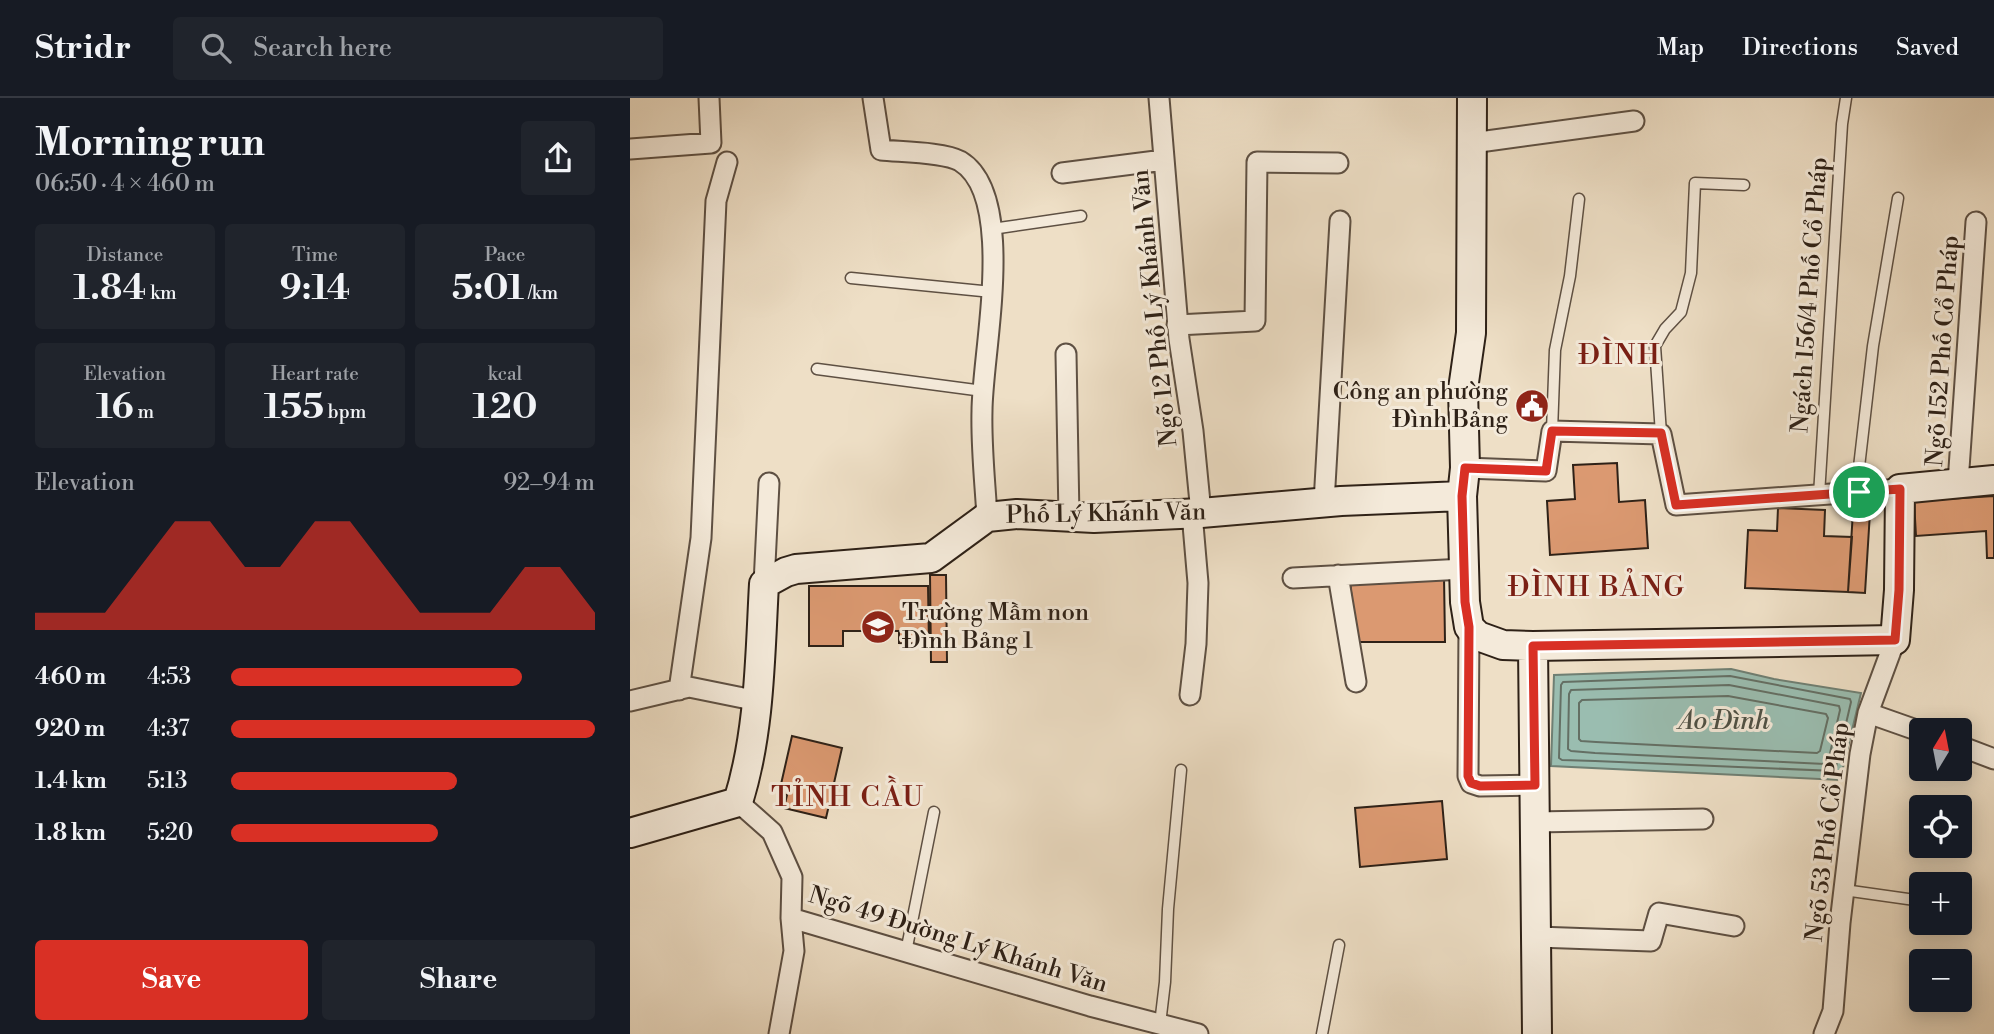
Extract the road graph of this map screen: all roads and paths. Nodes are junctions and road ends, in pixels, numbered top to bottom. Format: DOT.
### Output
graph roads {
  1 [pos="709,98"];
  2 [pos="873,98"];
  3 [pos="1159,98"];
  4 [pos="1472,98"];
  5 [pos="1846,98"];
  6 [pos="1634,121"];
  7 [pos="1472,143"];
  8 [pos="630,149"];
  9 [pos="1164,160"];
  10 [pos="727,162"];
  11 [pos="1338,163"];
  12 [pos="1062,173"];
  13 [pos="1744,185"];
  14 [pos="1898,198"];
  15 [pos="1579,199"];
  16 [pos="1081,216"];
  17 [pos="1340,221"];
  18 [pos="1976,222"];
  19 [pos="992,229"];
  20 [pos="851,278"];
  21 [pos="992,292"];
  22 [pos="1177,326"];
  23 [pos="1066,354"];
  24 [pos="817,369"];
  25 [pos="983,391"];
  26 [pos="1552,431"];
  27 [pos="1661,433"];
  28 [pos="1994,480"];
  29 [pos="1464,482"];
  30 [pos="769,483"];
  31 [pos="1958,483"];
  32 [pos="1900,489"];
  33 [pos="1859,492"];
  34 [pos="1818,495"];
  35 [pos="1324,503"];
  36 [pos="1197,513"];
  37 [pos="986,517"];
  38 [pos="1069,517"];
  39 [pos="1464,569"];
  40 [pos="1338,575"];
  41 [pos="1293,578"];
  42 [pos="764,584"];
  43 [pos="1469,627"];
  44 [pos="1895,640"];
  45 [pos="1533,646"];
  46 [pos="1356,682"];
  47 [pos="679,690"];
  48 [pos="1190,695"];
  49 [pos="630,701"];
  50 [pos="758,701"];
  51 [pos="1868,713"];
  52 [pos="1909,727"];
  53 [pos="1972,751"];
  54 [pos="1994,759"];
  55 [pos="1181,770"];
  56 [pos="1535,785"];
  57 [pos="738,802"];
  58 [pos="934,812"];
  59 [pos="1703,819"];
  60 [pos="1535,822"];
  61 [pos="630,833"];
  62 [pos="1844,890"];
  63 [pos="1909,899"];
  64 [pos="791,918"];
  65 [pos="1734,926"];
  66 [pos="1537,936"];
  67 [pos="1339,945"];
  68 [pos="906,952"];
  69 [pos="1160,1024"];
  70 [pos="779,1034"];
  71 [pos="1198,1034"];
  72 [pos="1322,1034"];
  73 [pos="1538,1034"];
  74 [pos="1824,1034"];
  1 -- 8 [label="street"];
  2 -- 19 [label="street"];
  3 -- 9 [label="street, Ngõ 12 Phố Lý Khánh Văn"];
  4 -- 7 [label="main road"];
  5 -- 34 [label="lane, Ngách 156/4 Phố Cổ Pháp"];
  6 -- 7 [label="street"];
  7 -- 29 [label="main road"];
  9 -- 12 [label="street"];
  9 -- 22 [label="street, Ngõ 12 Phố Lý Khánh Văn"];
  10 -- 47 [label="street"];
  11 -- 22 [label="street"];
  13 -- 27 [label="lane"];
  14 -- 33 [label="lane"];
  15 -- 26 [label="lane"];
  16 -- 19 [label="lane"];
  17 -- 35 [label="street"];
  18 -- 31 [label="street, Ngõ 152 Phố Cổ Pháp"];
  19 -- 21 [label="street"];
  20 -- 21 [label="lane"];
  21 -- 25 [label="street"];
  22 -- 36 [label="street, Ngõ 12 Phố Lý Khánh Văn"];
  23 -- 38 [label="street"];
  24 -- 25 [label="lane"];
  25 -- 37 [label="street"];
  26 -- 27 [label="street"];
  26 -- 29 [label="street"];
  27 -- 34 [label="street"];
  28 -- 31 [label="main road"];
  29 -- 35 [label="main road, Phố Lý Khánh Văn"];
  29 -- 39 [label="main road"];
  30 -- 42 [label="street"];
  31 -- 32 [label="main road"];
  32 -- 33 [label="street"];
  32 -- 44 [label="main road"];
  33 -- 34 [label="street"];
  35 -- 36 [label="main road, Phố Lý Khánh Văn"];
  36 -- 38 [label="main road, Phố Lý Khánh Văn"];
  36 -- 48 [label="street, Ngõ 12 Phố Lý Khánh Văn"];
  37 -- 38 [label="main road, Phố Lý Khánh Văn"];
  37 -- 42 [label="main road, Phố Lý Khánh Văn"];
  39 -- 40 [label="street"];
  39 -- 43 [label="main road"];
  40 -- 41 [label="street"];
  40 -- 46 [label="street"];
  42 -- 50 [label="main road"];
  43 -- 45 [label="main road"];
  43 -- 56 [label="street"];
  44 -- 45 [label="main road"];
  44 -- 51 [label="street, Ngõ 53 Phố Cổ Pháp"];
  45 -- 56 [label="main road"];
  47 -- 49 [label="street"];
  47 -- 50 [label="street"];
  50 -- 57 [label="main road"];
  51 -- 52 [label="street"];
  51 -- 62 [label="street, Ngõ 53 Phố Cổ Pháp"];
  53 -- 54 [label="street"];
  55 -- 69 [label="lane"];
  56 -- 60 [label="main road"];
  57 -- 61 [label="main road"];
  57 -- 64 [label="street, Ngõ 49 Đường Lý Khánh Văn"];
  58 -- 68 [label="lane"];
  59 -- 60 [label="street"];
  60 -- 66 [label="main road"];
  62 -- 63 [label="lane"];
  62 -- 74 [label="street, Ngõ 53 Phố Cổ Pháp"];
  64 -- 68 [label="street, Ngõ 49 Đường Lý Khánh Văn"];
  64 -- 70 [label="street"];
  65 -- 66 [label="street"];
  66 -- 73 [label="main road"];
  67 -- 72 [label="lane"];
  68 -- 69 [label="street, Ngõ 49 Đường Lý Khánh Văn"];
  69 -- 71 [label="street, Ngõ 49 Đường Lý Khánh Văn"];
}
